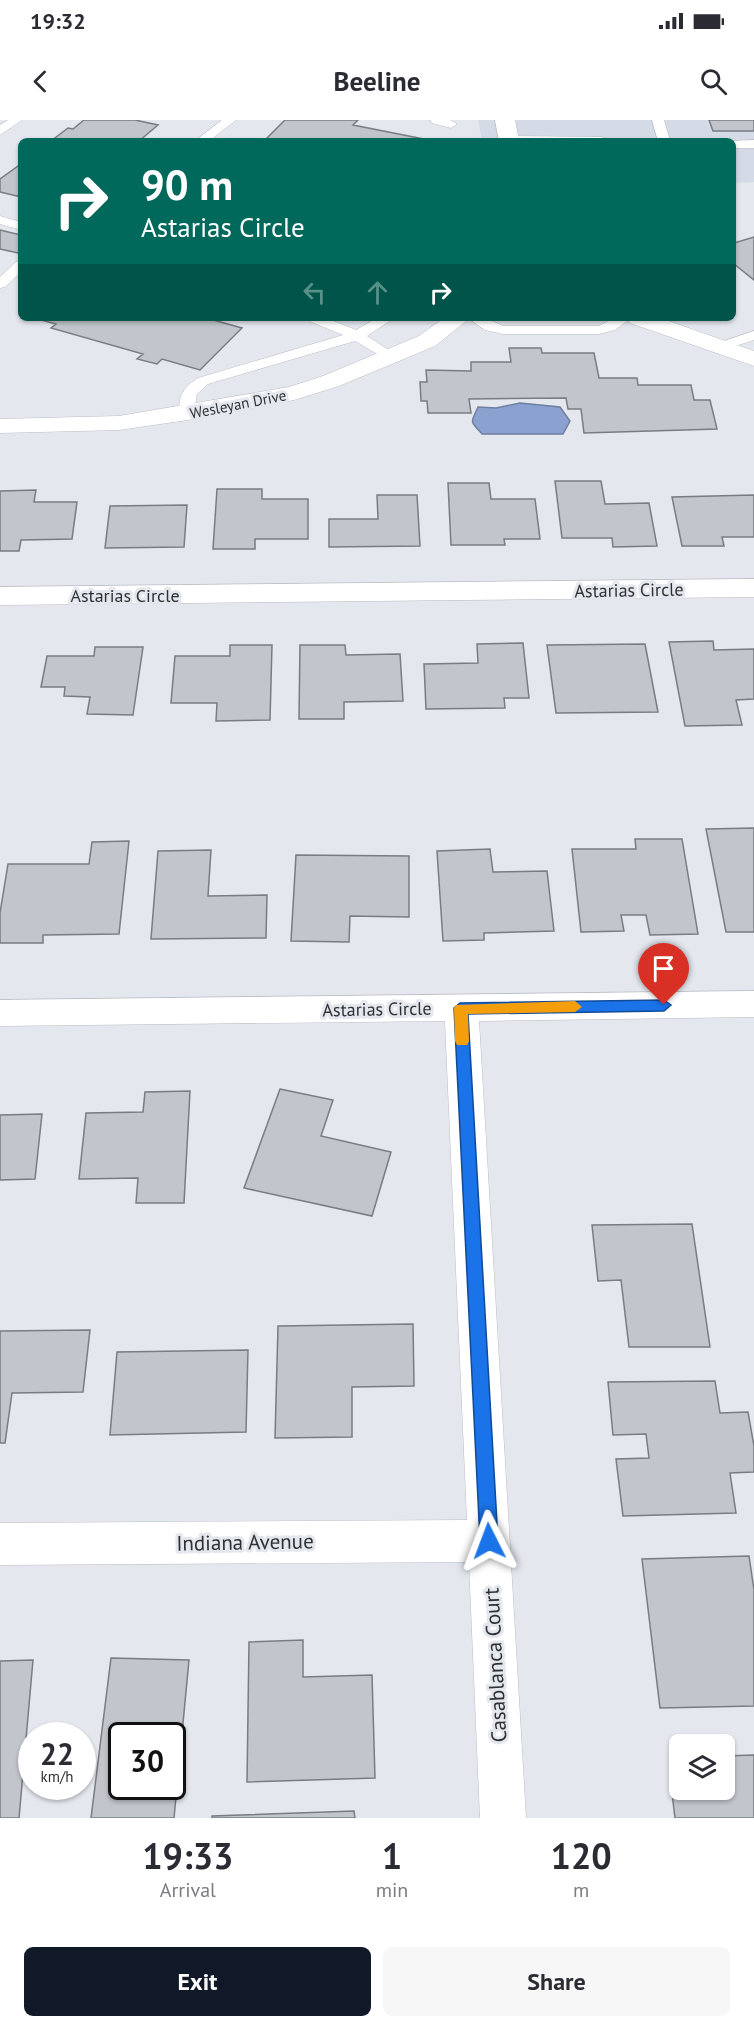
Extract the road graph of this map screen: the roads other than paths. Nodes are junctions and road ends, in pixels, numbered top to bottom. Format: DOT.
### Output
graph roads {
  1 [pos="16,120"];
  2 [pos="230,120"];
  3 [pos="436,120"];
  4 [pos="505,120"];
  5 [pos="528,120"];
  6 [pos="658,120"];
  7 [pos="451,124"];
  8 [pos="0,131"];
  9 [pos="205,138"];
  10 [pos="509,138"];
  11 [pos="531,138"];
  12 [pos="663,138"];
  13 [pos="736,144"];
  14 [pos="754,144"];
  15 [pos="0,220"];
  16 [pos="18,225"];
  17 [pos="0,260"];
  18 [pos="18,264"];
  19 [pos="18,268"];
  20 [pos="0,284"];
  21 [pos="321,321"];
  22 [pos="382,321"];
  23 [pos="455,321"];
  24 [pos="480,321"];
  25 [pos="619,321"];
  26 [pos="646,321"];
  27 [pos="754,335"];
  28 [pos="357,336"];
  29 [pos="720,347"];
  30 [pos="391,356"];
  31 [pos="754,359"];
  32 [pos="188,413"];
  33 [pos="0,426"];
  34 [pos="754,588"];
  35 [pos="0,596"];
  36 [pos="754,1004"];
  37 [pos="460,1008"];
  38 [pos="0,1013"];
  39 [pos="489,1541"];
  40 [pos="0,1544"];
  41 [pos="503,1818"];
  1 -- 8 [label="lane"];
  2 -- 9 [label="lane"];
  3 -- 7 [label="lane"];
  4 -- 10 [label="street"];
  5 -- 11 [label="street"];
  6 -- 12 [label="lane"];
  13 -- 14 [label="lane"];
  15 -- 16 [label="lane"];
  17 -- 18 [label="lane"];
  19 -- 20 [label="lane"];
  21 -- 28 [label="lane"];
  22 -- 28 [label="lane"];
  23 -- 30 [label="street, Wesleyan Drive"];
  24 -- 25 [label="lane"];
  26 -- 29 [label="street"];
  27 -- 29 [label="lane"];
  28 -- 30 [label="lane"];
  28 -- 32 [label="lane"];
  29 -- 31 [label="street"];
  30 -- 32 [label="street, Wesleyan Drive"];
  32 -- 33 [label="street, Wesleyan Drive"];
  34 -- 35 [label="street, Astarias Circle"];
  36 -- 37 [label="street, Astarias Circle"];
  37 -- 38 [label="street, Astarias Circle"];
  37 -- 39 [label="street, Casablanca Court"];
  39 -- 40 [label="street, Indiana Avenue"];
  39 -- 41 [label="street, Casablanca Court"];
}
